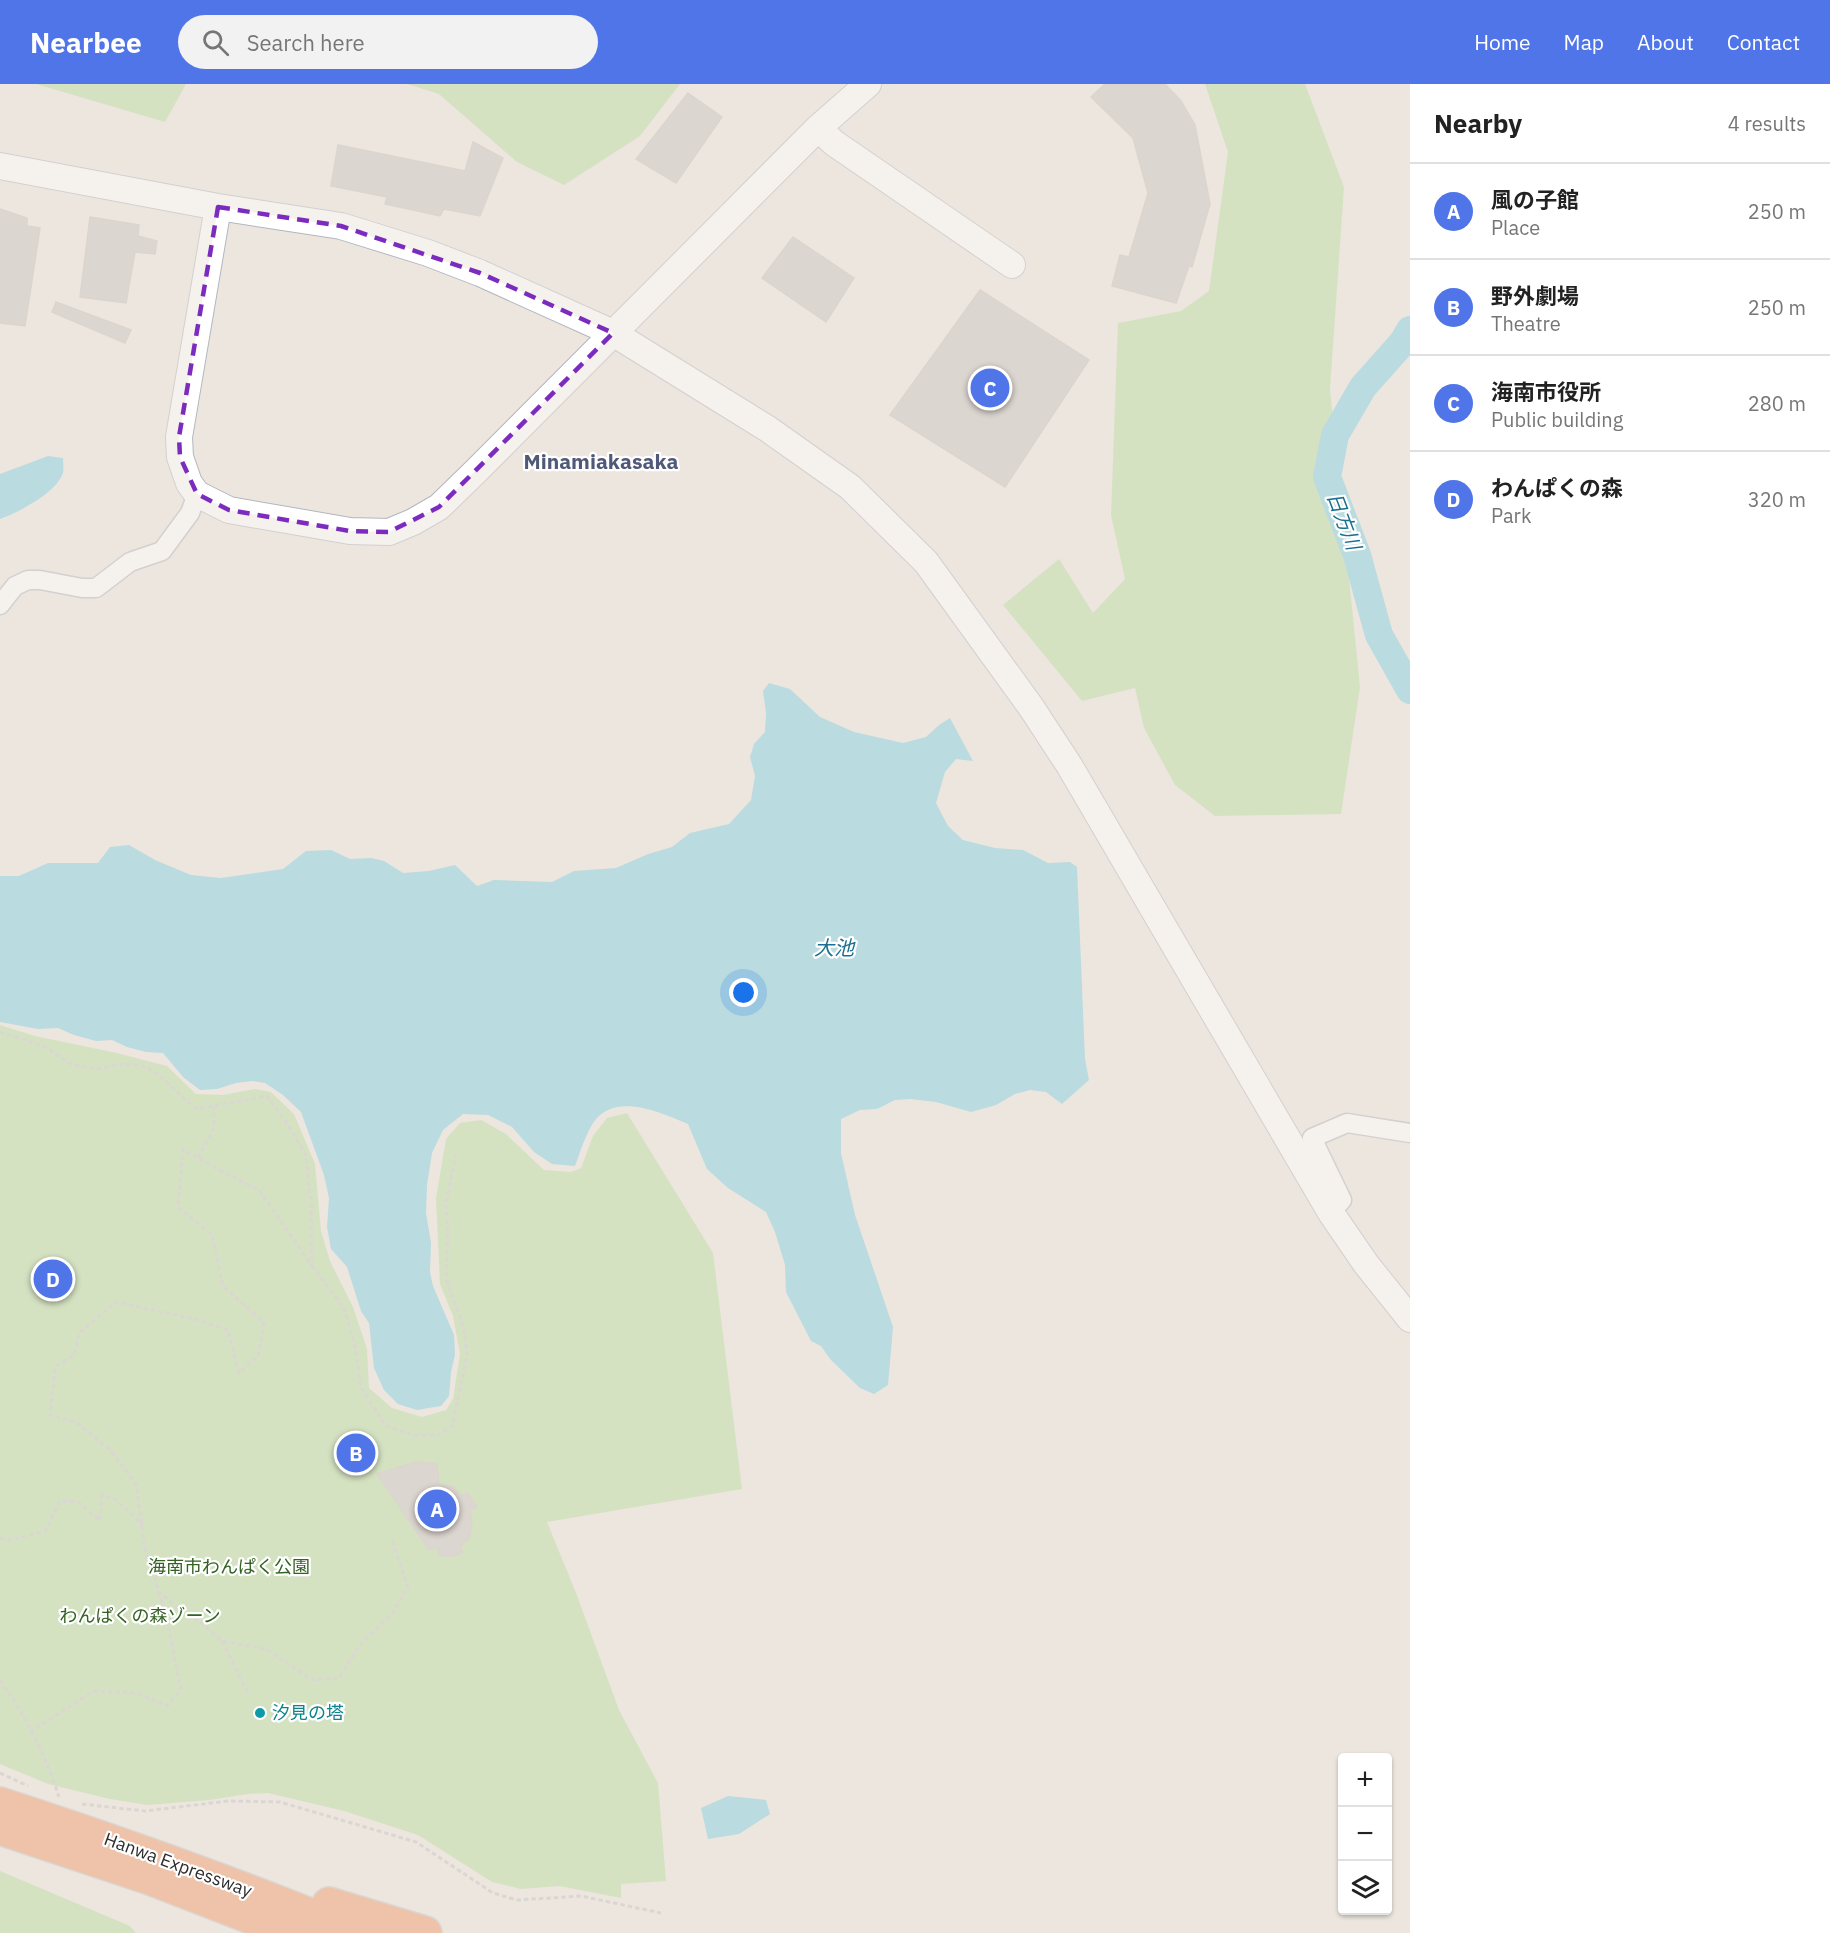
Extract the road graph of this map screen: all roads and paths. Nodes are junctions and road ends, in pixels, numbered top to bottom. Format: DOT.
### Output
graph roads {
  1 [pos="868,84"];
  2 [pos="818,128"];
  3 [pos="0,166"];
  4 [pos="218,207"];
  5 [pos="1012,265"];
  6 [pos="613,333"];
  7 [pos="197,494"];
  8 [pos="0,605"];
  9 [pos="0,1032"];
  10 [pos="214,1107"];
  11 [pos="1410,1133"];
  12 [pos="456,1155"];
  13 [pos="198,1158"];
  14 [pos="1331,1213"];
  15 [pos="312,1266"];
  16 [pos="1410,1319"];
  17 [pos="142,1525"];
  18 [pos="0,1538"];
  19 [pos="392,1540"];
  20 [pos="159,1592"];
  21 [pos="222,1641"];
  22 [pos="0,1680"];
  23 [pos="249,1695"];
  24 [pos="30,1731"];
  25 [pos="0,1773"];
  26 [pos="33,1788"];
  27 [pos="51,1797"];
  28 [pos="0,1803"];
  29 [pos="81,1804"];
  30 [pos="0,1828"];
  31 [pos="153,1867"];
  32 [pos="661,1912"];
  33 [pos="273,1933"];
  34 [pos="292,1933"];
  35 [pos="354,1933"];
  36 [pos="425,1933"];
  1 -- 2 [label="street"];
  2 -- 5 [label="street"];
  2 -- 6 [label="street"];
  3 -- 4 [label="street"];
  4 -- 6 [label="street"];
  4 -- 7 [label="street"];
  6 -- 7 [label="street"];
  6 -- 14 [label="street"];
  7 -- 8 [label="street"];
  9 -- 10 [label="path"];
  10 -- 13 [label="path"];
  10 -- 15 [label="path"];
  11 -- 14 [label="street"];
  12 -- 15 [label="path"];
  13 -- 15 [label="path"];
  13 -- 17 [label="path"];
  14 -- 16 [label="street"];
  17 -- 18 [label="path"];
  17 -- 20 [label="path"];
  19 -- 21 [label="path"];
  20 -- 21 [label="path"];
  20 -- 24 [label="path"];
  21 -- 23 [label="path"];
  22 -- 24 [label="path"];
  24 -- 27 [label="path"];
  25 -- 26 [label="path"];
  28 -- 31 [label="highway, Hanwa Expressway"];
  29 -- 32 [label="path"];
  30 -- 31 [label="highway, Hanwa Expressway"];
  31 -- 33 [label="highway"];
  31 -- 34 [label="highway, Hanwa Expressway"];
  31 -- 35 [label="highway, Hanwa Expressway"];
  31 -- 36 [label="highway"];
}
